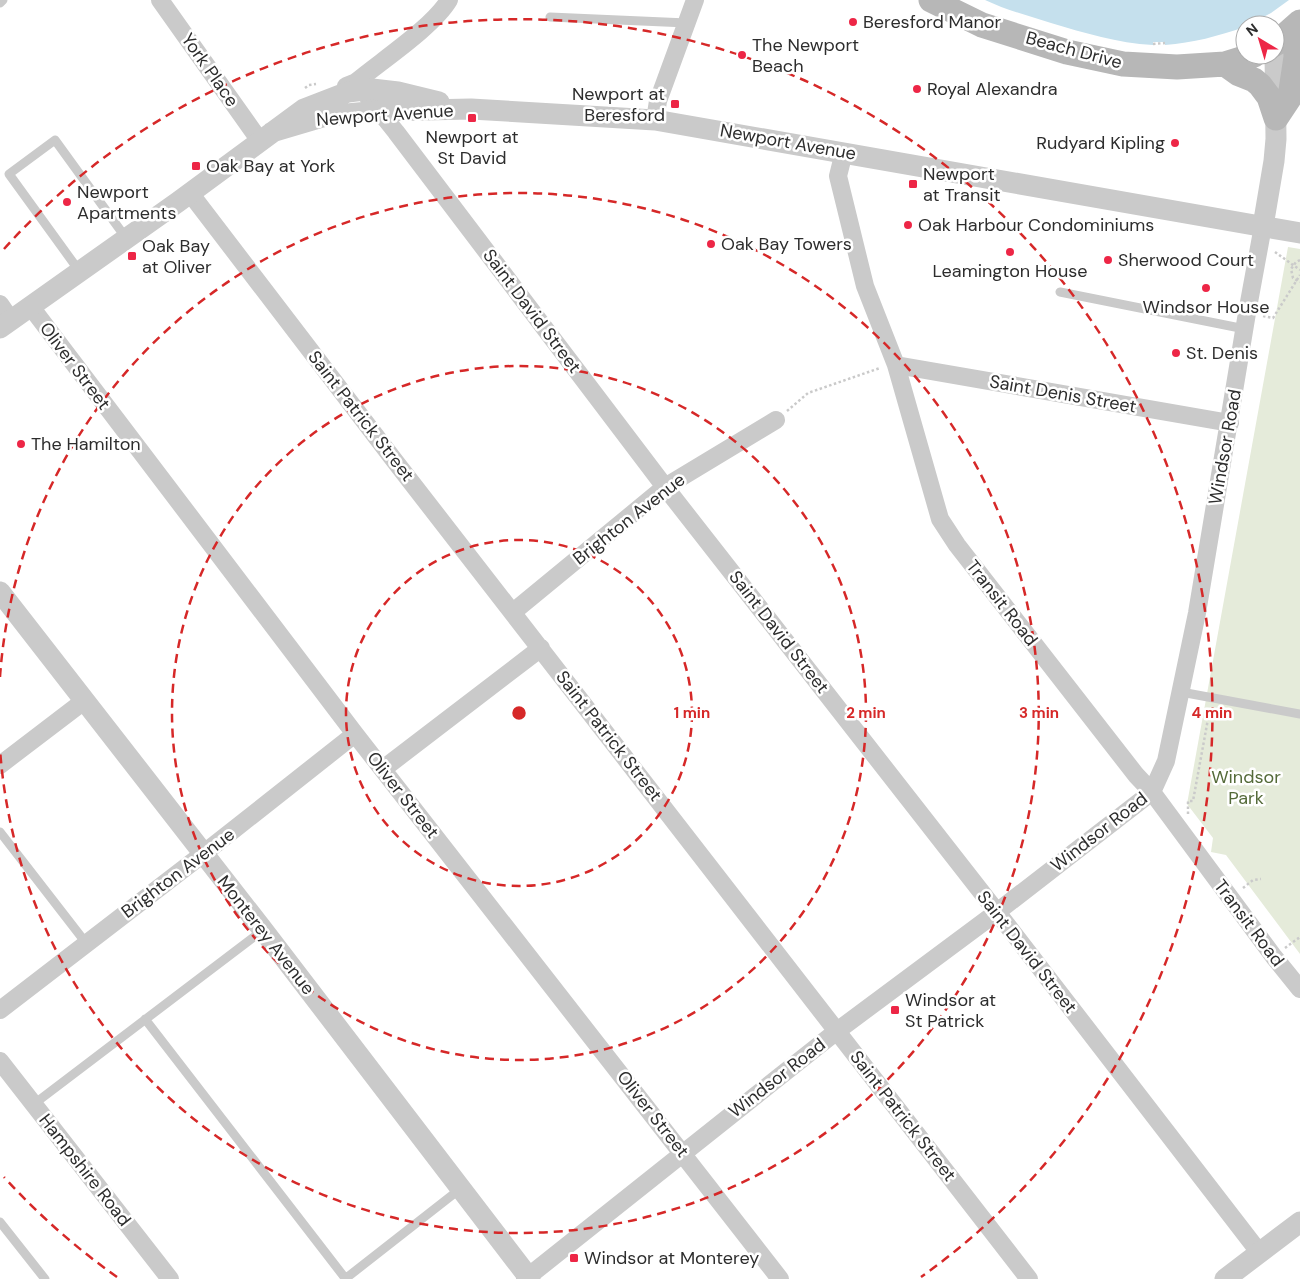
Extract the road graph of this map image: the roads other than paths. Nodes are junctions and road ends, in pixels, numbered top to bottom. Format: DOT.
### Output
graph roads {
  1 [pos="4,0"];
  2 [pos="160,0"];
  3 [pos="449,0"];
  4 [pos="695,0"];
  5 [pos="930,0"];
  6 [pos="0,3"];
  7 [pos="550,16"];
  8 [pos="687,23"];
  9 [pos="1298,27"];
  10 [pos="1285,37"];
  11 [pos="1235,61"];
  12 [pos="1225,64"];
  13 [pos="1275,65"];
  14 [pos="360,86"];
  15 [pos="471,109"];
  16 [pos="379,111"];
  17 [pos="1276,118"];
  18 [pos="655,120"];
  19 [pos="266,136"];
  20 [pos="844,152"];
  21 [pos="190,193"];
  22 [pos="1263,226"];
  23 [pos="1300,232"];
  24 [pos="126,238"];
  25 [pos="80,272"];
  26 [pos="1060,292"];
  27 [pos="31,307"];
  28 [pos="4,317"];
  29 [pos="1246,321"];
  30 [pos="896,365"];
  31 [pos="776,420"];
  32 [pos="1230,423"];
  33 [pos="665,487"];
  34 [pos="0,592"];
  35 [pos="513,612"];
  36 [pos="541,648"];
  37 [pos="1181,692"];
  38 [pos="84,701"];
  39 [pos="1300,714"];
  40 [pos="355,734"];
  41 [pos="0,765"];
  42 [pos="383,769"];
  43 [pos="1152,792"];
  44 [pos="0,832"];
  45 [pos="203,854"];
  46 [pos="997,912"];
  47 [pos="263,930"];
  48 [pos="86,943"];
  49 [pos="1300,989"];
  50 [pos="0,1010"];
  51 [pos="145,1019"];
  52 [pos="837,1031"];
  53 [pos="0,1061"];
  54 [pos="34,1104"];
  55 [pos="683,1153"];
  56 [pos="460,1188"];
  57 [pos="0,1222"];
  58 [pos="1300,1222"];
  59 [pos="1259,1252"];
  60 [pos="528,1278"];
  61 [pos="45,1279"];
  62 [pos="170,1279"];
  63 [pos="345,1279"];
  64 [pos="780,1279"];
  65 [pos="1029,1279"];
  66 [pos="1225,1279"];
  1 -- 6 [label="lane"];
  2 -- 19 [label="street, York Place"];
  3 -- 14 [label="street"];
  4 -- 8 [label="street"];
  5 -- 12 [label="main road, Beach Drive"];
  7 -- 8 [label="lane"];
  8 -- 18 [label="street"];
  9 -- 10 [label="main road"];
  9 -- 17 [label="main road"];
  11 -- 12 [label="main road, Beach Drive"];
  12 -- 17 [label="main road"];
  13 -- 17 [label="street, Windsor Road"];
  14 -- 15 [label="street"];
  14 -- 16 [label="street, Saint David Street"];
  14 -- 19 [label="street"];
  15 -- 16 [label="street, Newport Avenue"];
  15 -- 18 [label="street, Newport Avenue"];
  16 -- 19 [label="street, Newport Avenue"];
  16 -- 33 [label="street, Saint David Street"];
  17 -- 22 [label="street, Windsor Road"];
  18 -- 20 [label="street, Newport Avenue"];
  19 -- 21 [label="street"];
  20 -- 22 [label="street, Newport Avenue"];
  20 -- 30 [label="street, Transit Road"];
  21 -- 24 [label="street"];
  21 -- 35 [label="street, Saint Patrick Street"];
  22 -- 23 [label="street, Newport Avenue"];
  22 -- 29 [label="street, Windsor Road"];
  24 -- 25 [label="street"];
  24 -- 25 [label="lane"];
  25 -- 27 [label="street"];
  26 -- 29 [label="lane"];
  27 -- 28 [label="street"];
  27 -- 40 [label="street, Oliver Street"];
  29 -- 32 [label="street, Windsor Road"];
  30 -- 32 [label="street, Saint Denis Street"];
  30 -- 43 [label="street, Transit Road"];
  31 -- 33 [label="street, Brighton Avenue"];
  32 -- 37 [label="street, Windsor Road"];
  33 -- 35 [label="street, Brighton Avenue"];
  33 -- 46 [label="street, Saint David Street"];
  34 -- 38 [label="street, Monterey Avenue"];
  35 -- 36 [label="street, Saint Patrick Street"];
  36 -- 42 [label="street"];
  36 -- 52 [label="street, Saint Patrick Street"];
  37 -- 39 [label="lane"];
  37 -- 43 [label="street, Windsor Road"];
  38 -- 41 [label="street"];
  38 -- 45 [label="street, Monterey Avenue"];
  40 -- 42 [label="street, Oliver Street"];
  40 -- 45 [label="street, Brighton Avenue"];
  42 -- 55 [label="street, Oliver Street"];
  43 -- 46 [label="street, Windsor Road"];
  43 -- 49 [label="street, Transit Road"];
  44 -- 48 [label="lane"];
  45 -- 47 [label="street, Monterey Avenue"];
  45 -- 48 [label="street, Brighton Avenue"];
  46 -- 52 [label="street, Windsor Road"];
  46 -- 59 [label="street, Saint David Street"];
  47 -- 51 [label="lane"];
  47 -- 56 [label="street, Monterey Avenue"];
  48 -- 50 [label="street, Brighton Avenue"];
  51 -- 54 [label="lane"];
  51 -- 63 [label="lane"];
  52 -- 55 [label="street, Windsor Road"];
  52 -- 65 [label="street, Saint Patrick Street"];
  53 -- 54 [label="street, Hampshire Road"];
  54 -- 62 [label="street, Hampshire Road"];
  55 -- 60 [label="street, Windsor Road"];
  55 -- 64 [label="street, Oliver Street"];
  56 -- 60 [label="street, Monterey Avenue"];
  56 -- 63 [label="lane"];
  57 -- 61 [label="lane"];
  58 -- 59 [label="street"];
  59 -- 66 [label="street"];
}
